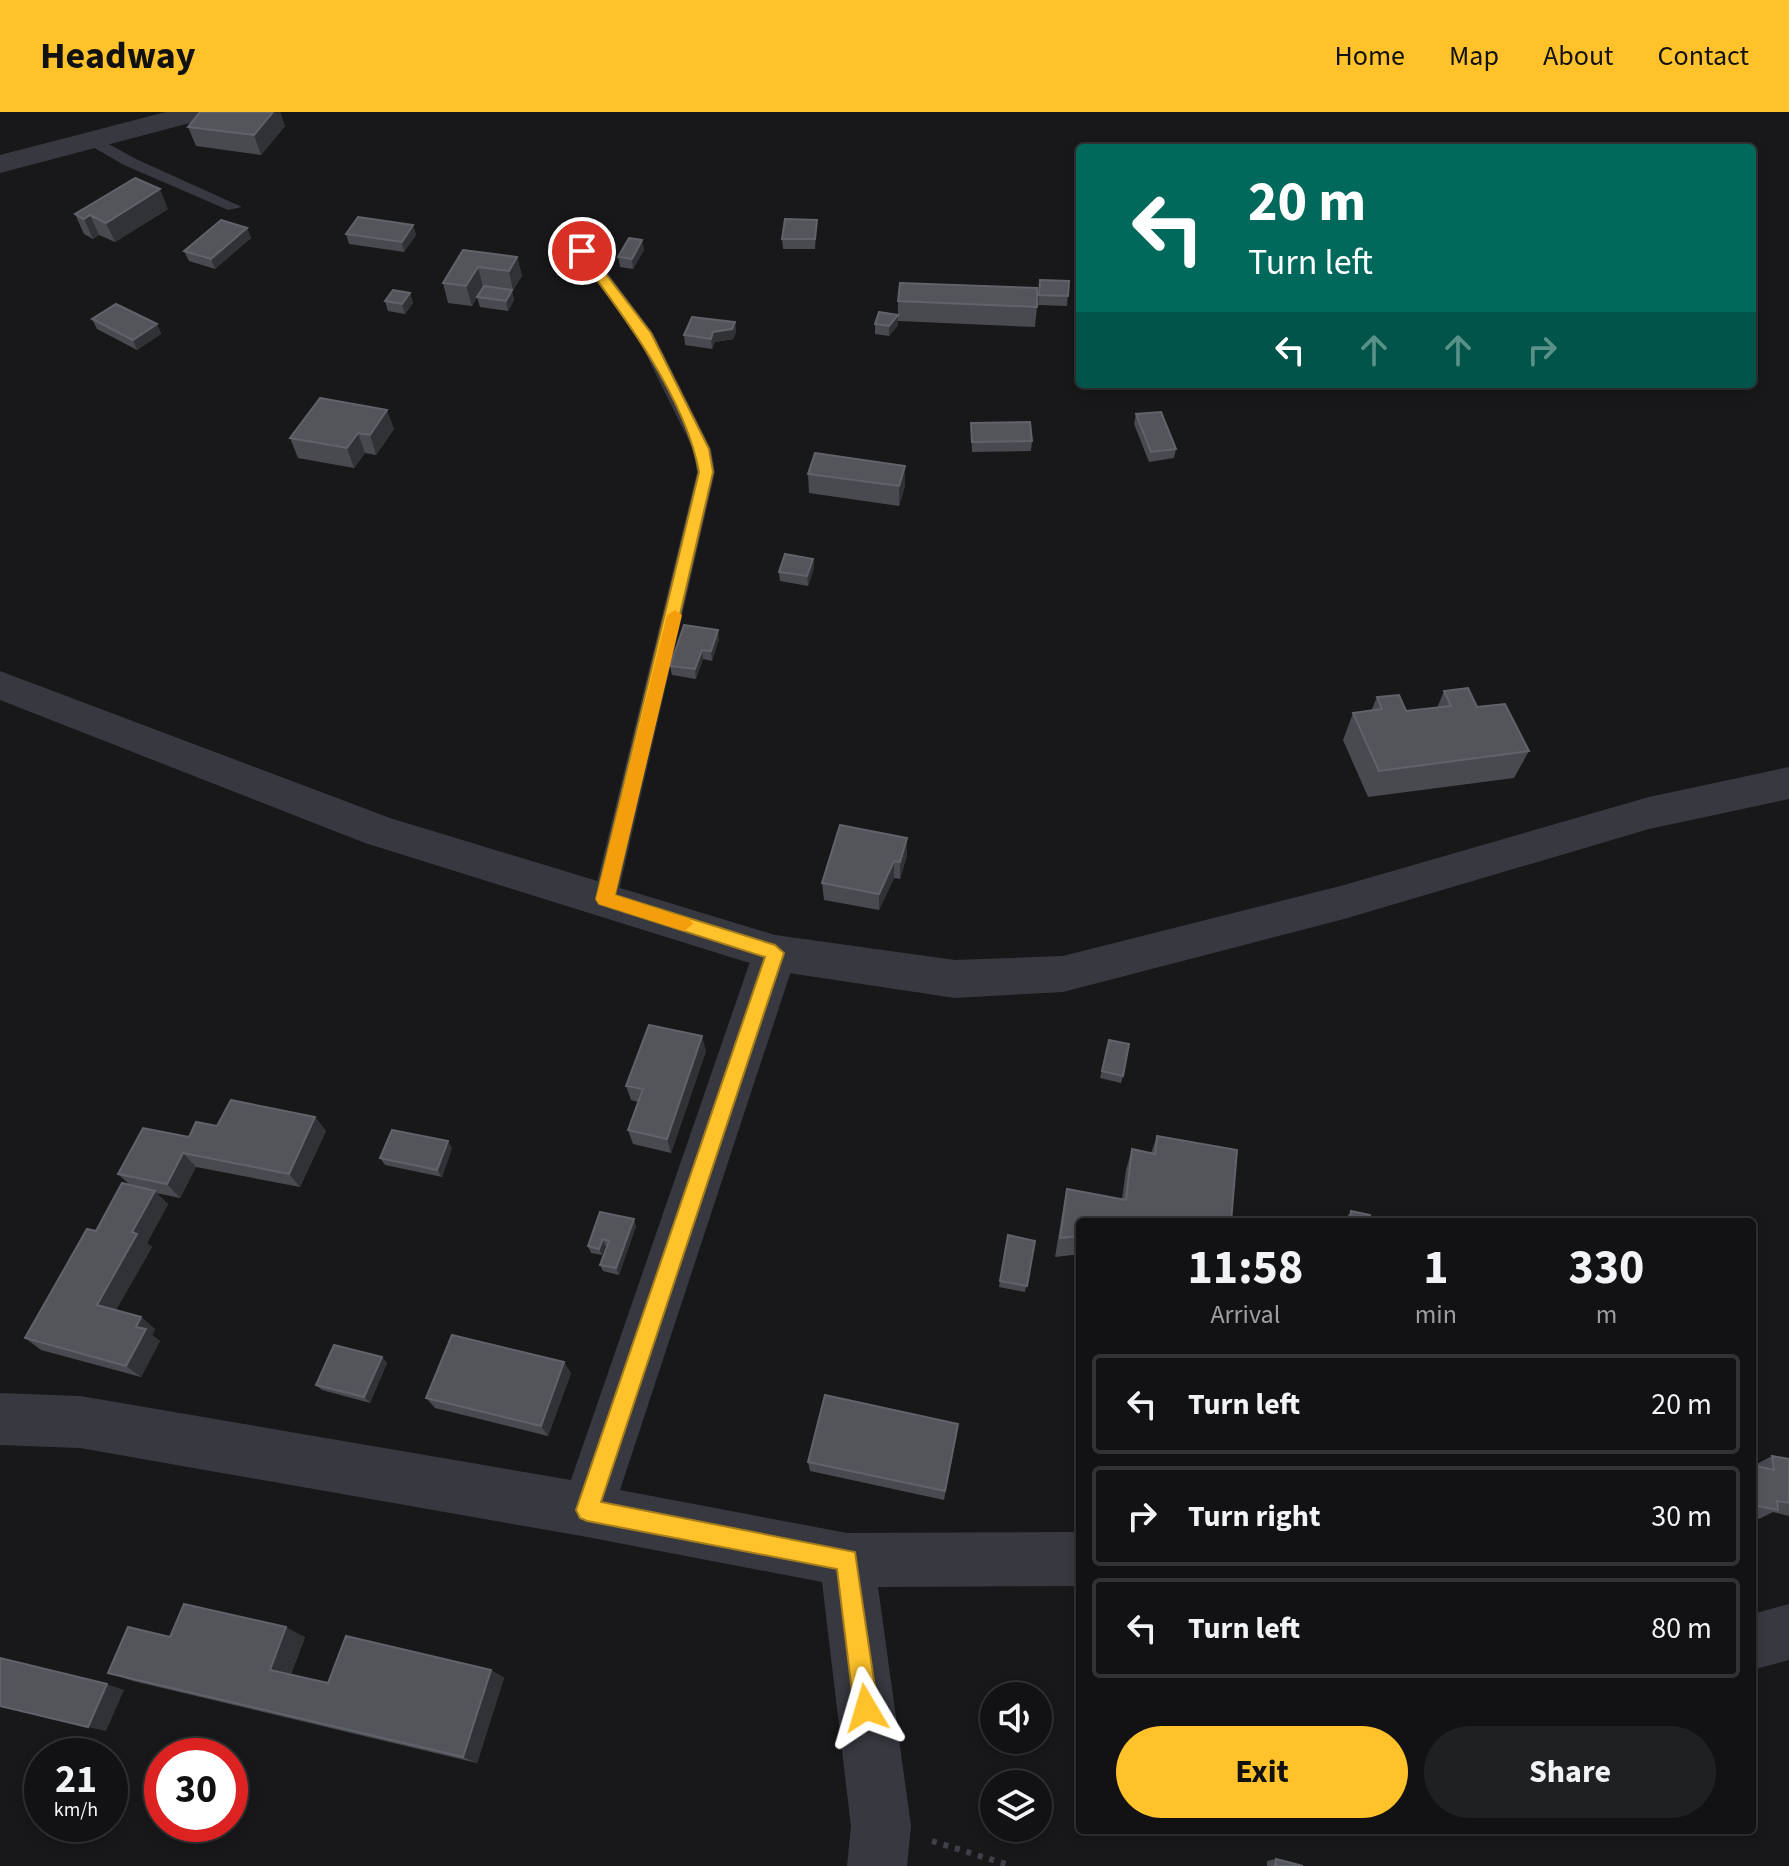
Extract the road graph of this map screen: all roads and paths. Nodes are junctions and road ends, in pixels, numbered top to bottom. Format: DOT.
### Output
graph roads {
  1 [pos="199,112"];
  2 [pos="89,139"];
  3 [pos="0,164"];
  4 [pos="234,207"];
  5 [pos="582,251"];
  6 [pos="0,685"];
  7 [pos="1789,783"];
  8 [pos="605,899"];
  9 [pos="775,953"];
  10 [pos="0,1419"];
  11 [pos="587,1510"];
  12 [pos="1076,1559"];
  13 [pos="847,1560"];
  14 [pos="1789,1632"];
  15 [pos="1756,1641"];
  16 [pos="879,1846"];
  17 [pos="1012,1866"];
  1 -- 2 [label="street"];
  2 -- 3 [label="street"];
  2 -- 4 [label="lane"];
  5 -- 8 [label="lane"];
  6 -- 8 [label="street"];
  7 -- 9 [label="street"];
  8 -- 9 [label="street"];
  9 -- 11 [label="street"];
  10 -- 11 [label="street"];
  11 -- 13 [label="street"];
  12 -- 13 [label="street"];
  13 -- 16 [label="street"];
  14 -- 15 [label="street"];
  16 -- 17 [label="path"];
}
